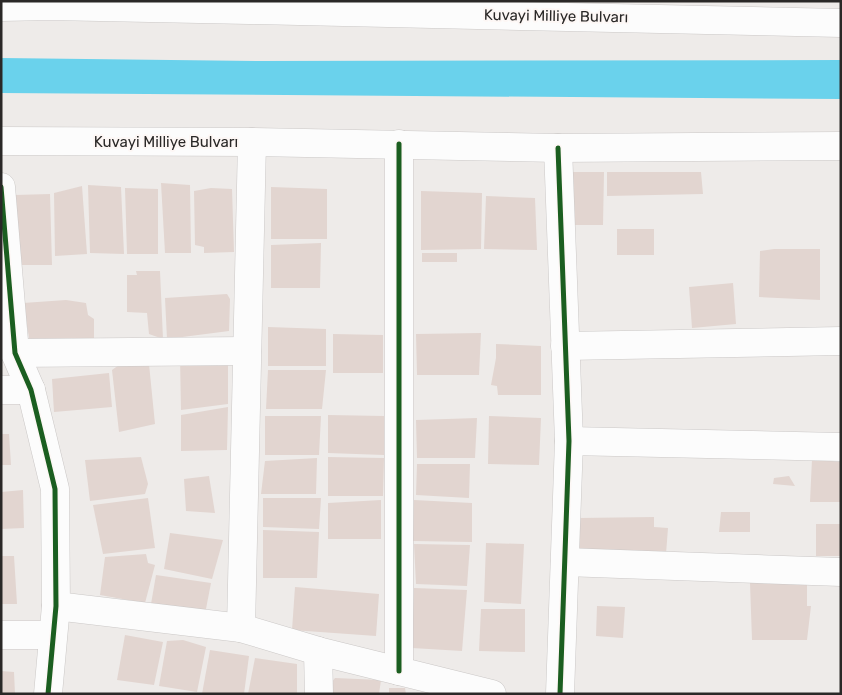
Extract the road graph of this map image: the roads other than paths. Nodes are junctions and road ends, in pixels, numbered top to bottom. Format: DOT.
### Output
graph roads {
  1 [pos="50,4"];
  2 [pos="249,6"];
  3 [pos="1,7"];
  4 [pos="568,9"];
  5 [pos="841,23"];
  6 [pos="1,141"];
  7 [pos="252,142"];
  8 [pos="399,144"];
  9 [pos="841,146"];
  10 [pos="558,148"];
  11 [pos="1,187"];
  12 [pos="841,341"];
  13 [pos="565,346"];
  14 [pos="247,351"];
  15 [pos="15,353"];
  16 [pos="1,390"];
  17 [pos="31,390"];
  18 [pos="569,441"];
  19 [pos="841,447"];
  20 [pos="565,562"];
  21 [pos="841,572"];
  22 [pos="56,606"];
  23 [pos="241,628"];
  24 [pos="1,635"];
  25 [pos="53,635"];
  26 [pos="318,651"];
  27 [pos="399,671"];
  28 [pos="48,694"];
  29 [pos="318,694"];
  30 [pos="492,694"];
  31 [pos="560,694"];
  1 -- 2 [label="street, Kuvayi Milliye Bulvarı"];
  1 -- 3 [label="street, Kuvayi Milliye Bulvarı"];
  2 -- 4 [label="street, Kuvayi Milliye Bulvarı"];
  4 -- 5 [label="street, Kuvayi Milliye Bulvarı"];
  6 -- 7 [label="street, Kuvayi Milliye Bulvarı"];
  7 -- 8 [label="street, Kuvayi Milliye Bulvarı"];
  7 -- 14 [label="street"];
  8 -- 10 [label="street, Kuvayi Milliye Bulvarı"];
  8 -- 27 [label="street"];
  9 -- 10 [label="street, Kuvayi Milliye Bulvarı"];
  10 -- 13 [label="street"];
  11 -- 15 [label="street"];
  12 -- 13 [label="street"];
  13 -- 18 [label="street"];
  14 -- 15 [label="street"];
  14 -- 23 [label="street"];
  15 -- 17 [label="street"];
  16 -- 17 [label="street"];
  17 -- 22 [label="street"];
  18 -- 19 [label="street"];
  18 -- 20 [label="street"];
  20 -- 21 [label="street"];
  20 -- 31 [label="street"];
  22 -- 23 [label="street"];
  22 -- 25 [label="street"];
  23 -- 26 [label="street"];
  24 -- 25 [label="street"];
  25 -- 28 [label="street"];
  26 -- 27 [label="street"];
  26 -- 29 [label="street"];
  27 -- 30 [label="street"];
}
